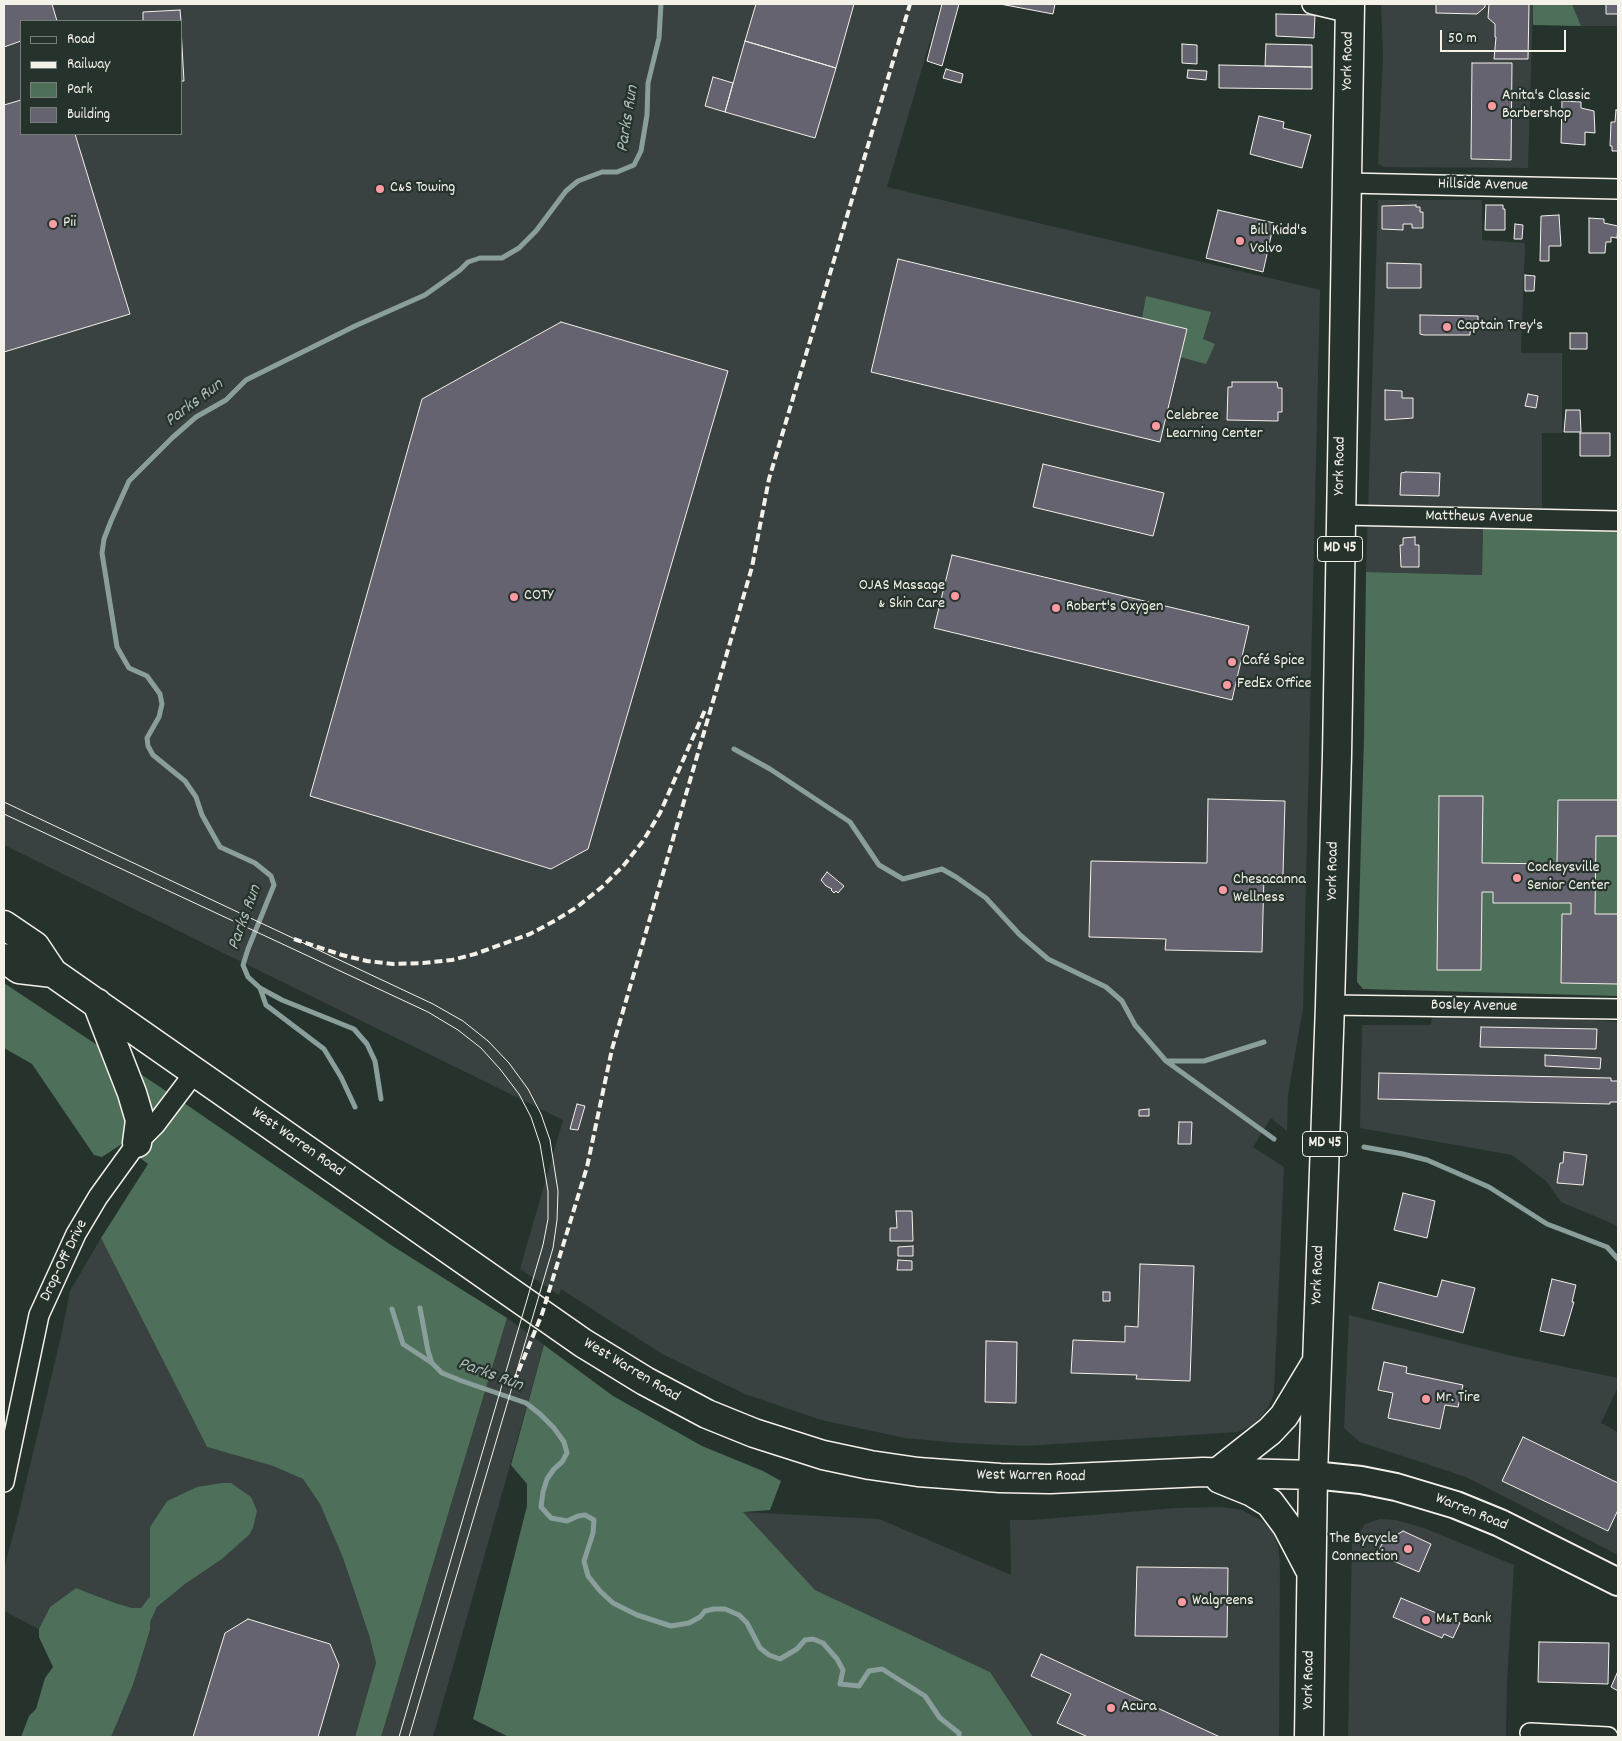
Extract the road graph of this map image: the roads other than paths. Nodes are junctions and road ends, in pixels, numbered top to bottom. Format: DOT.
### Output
graph roads {
  1 [pos="1312,4"];
  2 [pos="1350,9"];
  3 [pos="1347,183"];
  4 [pos="1618,189"];
  5 [pos="1340,515"];
  6 [pos="1618,520"];
  7 [pos="4,924"];
  8 [pos="4,958"];
  9 [pos="53,973"];
  10 [pos="97,1003"];
  11 [pos="1330,1005"];
  12 [pos="1618,1009"];
  13 [pos="195,1072"];
  14 [pos="137,1143"];
  15 [pos="1316,1362"];
  16 [pos="1210,1472"];
  17 [pos="1313,1475"];
  18 [pos="4,1482"];
  19 [pos="1311,1572"];
  20 [pos="1618,1582"];
  21 [pos="1530,1733"];
  22 [pos="1309,1737"];
  23 [pos="1608,1737"];
  1 -- 2 [label="street"];
  2 -- 3 [label="main road, York Road / MD 45"];
  3 -- 4 [label="street, Hillside Avenue"];
  3 -- 5 [label="main road, York Road / MD 45"];
  5 -- 6 [label="street, Matthews Avenue"];
  5 -- 11 [label="main road, York Road / MD 45"];
  7 -- 9 [label="main road, West Warren Road"];
  8 -- 9 [label="main road, West Warren Road"];
  9 -- 10 [label="main road, West Warren Road"];
  10 -- 13 [label="main road, West Warren Road"];
  10 -- 14 [label="main road"];
  11 -- 12 [label="street, Bosley Avenue"];
  11 -- 15 [label="main road, York Road / MD 45"];
  13 -- 14 [label="street, Drop-Off Drive"];
  13 -- 16 [label="main road, West Warren Road"];
  14 -- 18 [label="street, Drop-Off Drive"];
  15 -- 16 [label="main road"];
  15 -- 17 [label="main road, York Road / MD 45"];
  16 -- 17 [label="main road, West Warren Road"];
  16 -- 19 [label="main road"];
  17 -- 19 [label="main road, York Road / MD 45"];
  17 -- 20 [label="street, Warren Road"];
  19 -- 22 [label="main road, York Road / MD 45"];
  21 -- 23 [label="street"];
}
